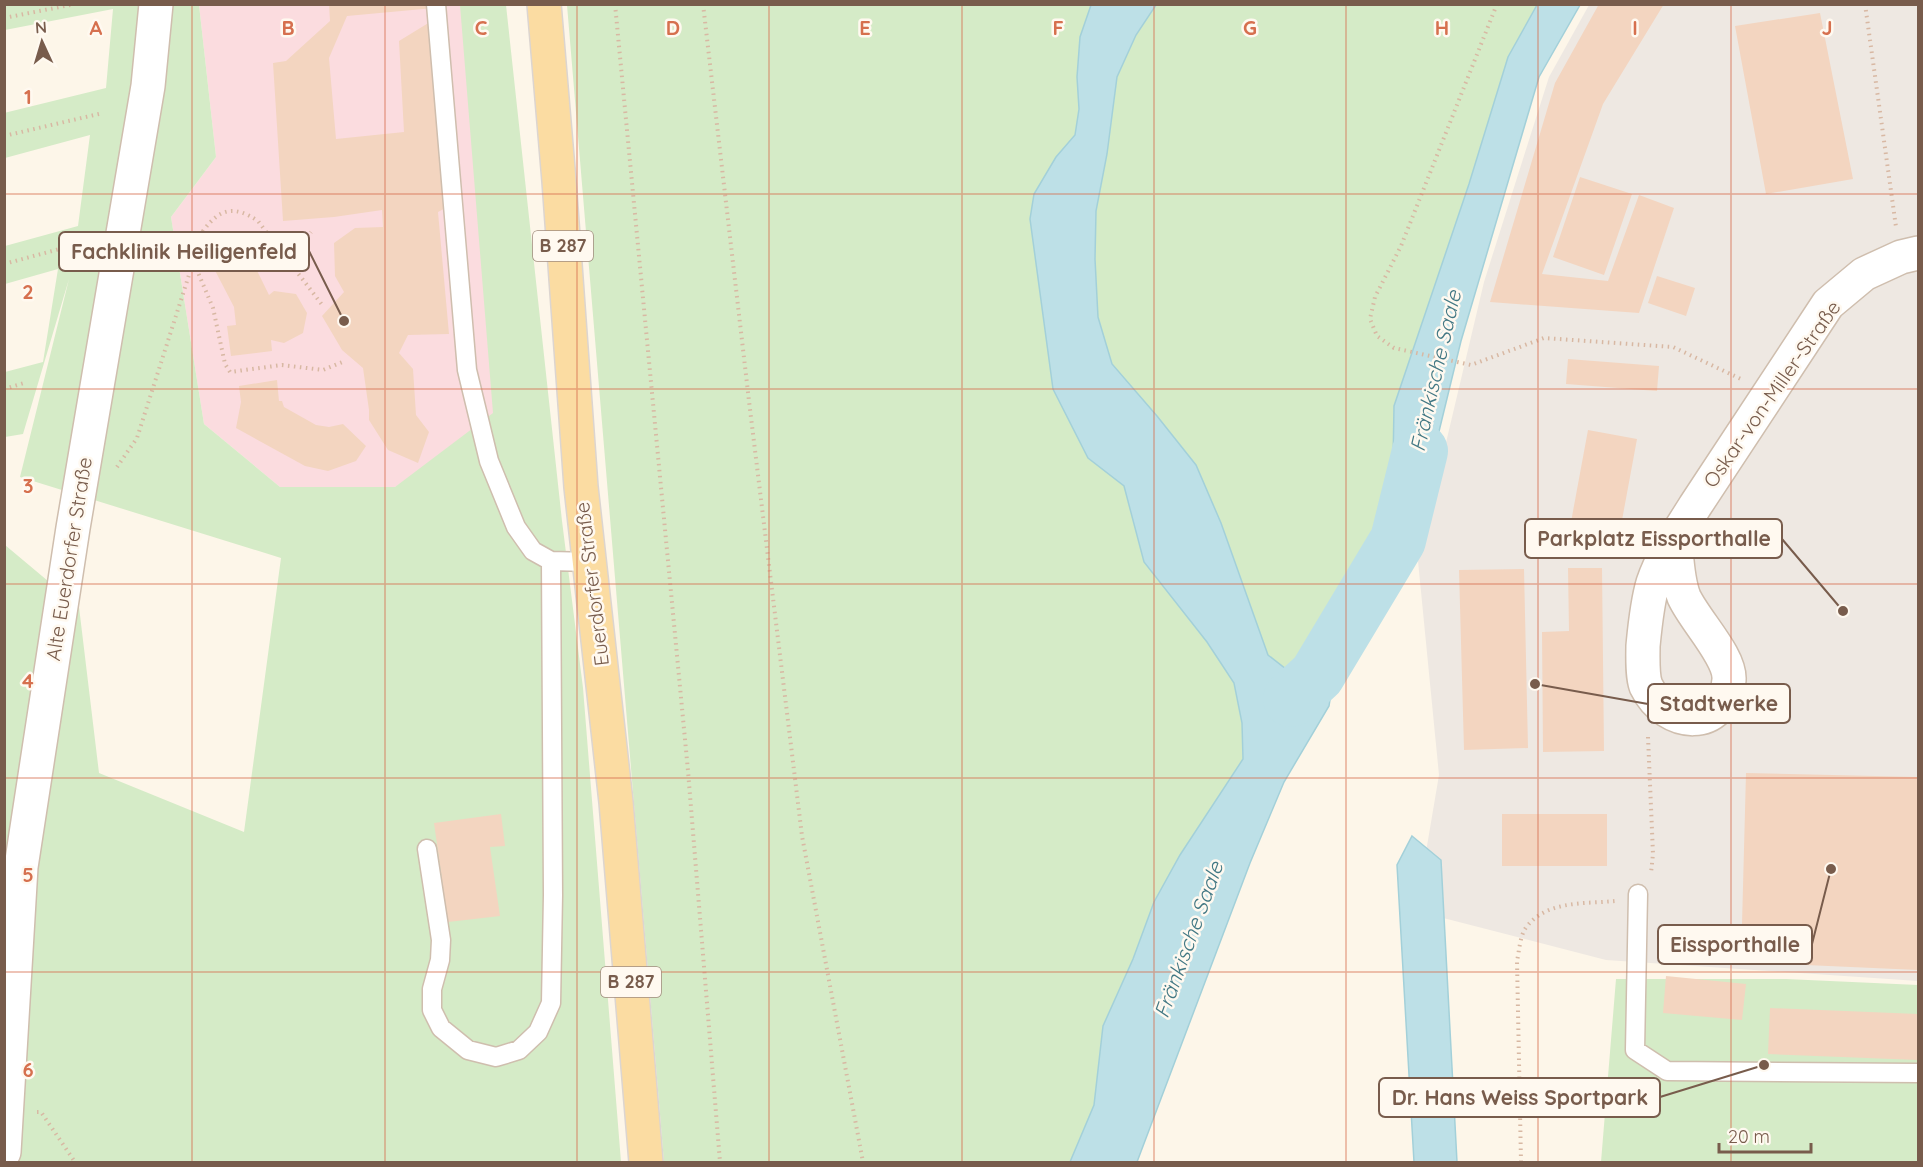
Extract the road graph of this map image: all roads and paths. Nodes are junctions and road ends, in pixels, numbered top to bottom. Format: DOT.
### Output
graph roads {
  1 [pos="75,4"];
  2 [pos="156,4"];
  3 [pos="436,4"];
  4 [pos="544,4"];
  5 [pos="615,4"];
  6 [pos="703,4"];
  7 [pos="1497,4"];
  8 [pos="1865,4"];
  9 [pos="4,18"];
  10 [pos="104,113"];
  11 [pos="4,136"];
  12 [pos="311,232"];
  13 [pos="68,247"];
  14 [pos="1910,255"];
  15 [pos="290,262"];
  16 [pos="194,263"];
  17 [pos="4,264"];
  18 [pos="323,306"];
  19 [pos="345,361"];
  20 [pos="24,383"];
  21 [pos="4,389"];
  22 [pos="1769,392"];
  23 [pos="112,474"];
  24 [pos="1675,538"];
  25 [pos="551,561"];
  26 [pos="590,562"];
  27 [pos="1646,685"];
  28 [pos="428,849"];
  29 [pos="1638,894"];
  30 [pos="1918,1073"];
  31 [pos="7,1107"];
  32 [pos="4,1152"];
  33 [pos="75,1162"];
  34 [pos="646,1162"];
  35 [pos="720,1162"];
  36 [pos="863,1162"];
  37 [pos="1521,1162"];
  1 -- 9 [label="path"];
  2 -- 31 [label="street, Alte Euerdorfer Straße"];
  3 -- 25 [label="lane"];
  4 -- 26 [label="main road, Euerdorfer Straße / B 287"];
  5 -- 35 [label="path"];
  6 -- 36 [label="path"];
  7 -- 22 [label="path"];
  8 -- 14 [label="path"];
  10 -- 11 [label="path"];
  12 -- 15 [label="path"];
  13 -- 17 [label="path"];
  14 -- 22 [label="street, Oskar-von-Miller-Straße"];
  15 -- 16 [label="path"];
  15 -- 18 [label="path"];
  16 -- 19 [label="path"];
  16 -- 23 [label="path"];
  20 -- 21 [label="path"];
  22 -- 24 [label="street, Oskar-von-Miller-Straße"];
  24 -- 27 [label="street, Oskar-von-Miller-Straße"];
  24 -- 27 [label="street"];
  25 -- 26 [label="lane"];
  25 -- 28 [label="lane"];
  26 -- 34 [label="main road, Euerdorfer Straße / B 287"];
  27 -- 29 [label="path"];
  29 -- 30 [label="lane"];
  29 -- 37 [label="path"];
  31 -- 32 [label="street, Alte Euerdorfer Straße"];
  31 -- 33 [label="path"];
}
